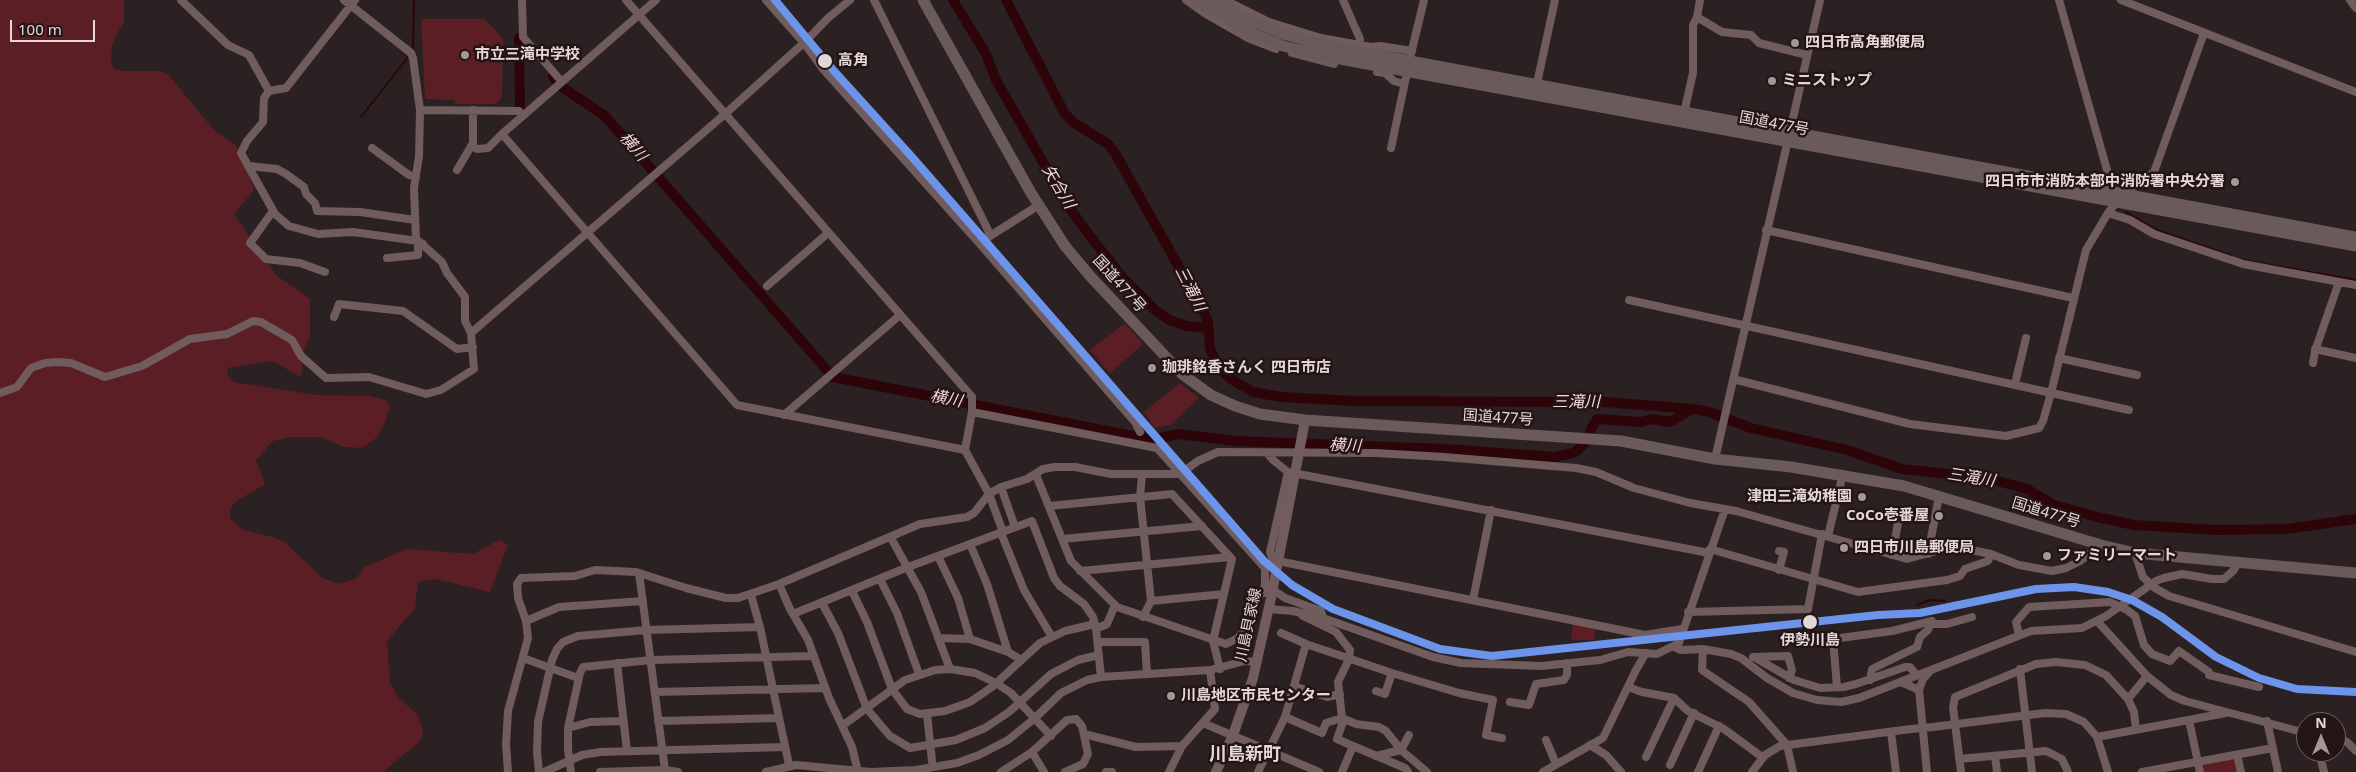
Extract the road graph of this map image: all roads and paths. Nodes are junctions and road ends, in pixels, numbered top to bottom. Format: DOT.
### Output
graph roads {
  1 [pos="180,0"];
  2 [pos="522,0"];
  3 [pos="626,0"];
  4 [pos="656,0"];
  5 [pos="766,0"];
  6 [pos="849,0"];
  7 [pos="874,0"];
  8 [pos="923,0"];
  9 [pos="1186,0"];
  10 [pos="1197,0"];
  11 [pos="1213,0"];
  12 [pos="1225,0"];
  13 [pos="1343,0"];
  14 [pos="1424,0"];
  15 [pos="1555,0"];
  16 [pos="1700,0"];
  17 [pos="1820,0"];
  18 [pos="2059,0"];
  19 [pos="2121,0"];
  20 [pos="2350,0"];
  21 [pos="350,2"];
  22 [pos="2356,8"];
  23 [pos="639,14"];
  24 [pos="1697,17"];
  25 [pos="2204,33"];
  26 [pos="804,43"];
  27 [pos="1358,49"];
  28 [pos="1807,55"];
  29 [pos="1409,61"];
  30 [pos="561,83"];
  31 [pos="1404,84"];
  32 [pos="1535,90"];
  33 [pos="269,91"];
  34 [pos="2356,92"];
  35 [pos="420,110"];
  36 [pos="473,110"];
  37 [pos="1684,113"];
  38 [pos="725,114"];
  39 [pos="523,115"];
  40 [pos="502,134"];
  41 [pos="1788,137"];
  42 [pos="471,146"];
  43 [pos="372,148"];
  44 [pos="1392,148"];
  45 [pos="249,166"];
  46 [pos="457,170"];
  47 [pos="416,177"];
  48 [pos="2136,185"];
  49 [pos="2119,198"];
  50 [pos="1039,205"];
  51 [pos="273,211"];
  52 [pos="2108,214"];
  53 [pos="416,220"];
  54 [pos="1766,230"];
  55 [pos="587,232"];
  56 [pos="828,233"];
  57 [pos="2356,237"];
  58 [pos="421,243"];
  59 [pos="2356,246"];
  60 [pos="387,258"];
  61 [pos="325,272"];
  62 [pos="2340,282"];
  63 [pos="2356,285"];
  64 [pos="766,286"];
  65 [pos="2072,298"];
  66 [pos="1629,300"];
  67 [pos="900,315"];
  68 [pos="334,317"];
  69 [pos="1744,326"];
  70 [pos="471,333"];
  71 [pos="2026,338"];
  72 [pos="473,347"];
  73 [pos="2315,349"];
  74 [pos="2059,358"];
  75 [pos="2356,358"];
  76 [pos="2313,363"];
  77 [pos="2136,374"];
  78 [pos="1733,380"];
  79 [pos="2015,384"];
  80 [pos="0,393"];
  81 [pos="2051,393"];
  82 [pos="2129,410"];
  83 [pos="972,412"];
  84 [pos="784,415"];
  85 [pos="1305,420"];
  86 [pos="1140,432"];
  87 [pos="965,450"];
  88 [pos="1267,453"];
  89 [pos="1298,456"];
  90 [pos="1715,459"];
  91 [pos="1288,472"];
  92 [pos="1181,473"];
  93 [pos="1843,474"];
  94 [pos="1036,475"];
  95 [pos="1142,475"];
  96 [pos="1001,487"];
  97 [pos="989,494"];
  98 [pos="1939,496"];
  99 [pos="1140,497"];
  100 [pos="1049,506"];
  101 [pos="1725,509"];
  102 [pos="1491,510"];
  103 [pos="1898,523"];
  104 [pos="1202,526"];
  105 [pos="1015,527"];
  106 [pos="1144,531"];
  107 [pos="1002,533"];
  108 [pos="1825,535"];
  109 [pos="890,538"];
  110 [pos="1062,539"];
  111 [pos="970,544"];
  112 [pos="2101,545"];
  113 [pos="1710,551"];
  114 [pos="1779,551"];
  115 [pos="2135,553"];
  116 [pos="1928,554"];
  117 [pos="1991,554"];
  118 [pos="1892,555"];
  119 [pos="938,556"];
  120 [pos="1230,557"];
  121 [pos="2238,562"];
  122 [pos="1147,565"];
  123 [pos="908,567"];
  124 [pos="1080,570"];
  125 [pos="1779,570"];
  126 [pos="639,573"];
  127 [pos="2356,573"];
  128 [pos="880,579"];
  129 [pos="1813,580"];
  130 [pos="779,584"];
  131 [pos="1265,584"];
  132 [pos="852,591"];
  133 [pos="1224,594"];
  134 [pos="750,595"];
  135 [pos="1474,600"];
  136 [pos="643,601"];
  137 [pos="1151,601"];
  138 [pos="822,603"];
  139 [pos="1115,605"];
  140 [pos="1269,609"];
  141 [pos="1293,611"];
  142 [pos="1688,612"];
  143 [pos="793,614"];
  144 [pos="1143,616"];
  145 [pos="1972,617"];
  146 [pos="1323,618"];
  147 [pos="526,622"];
  148 [pos="2098,622"];
  149 [pos="1930,624"];
  150 [pos="1096,626"];
  151 [pos="760,627"];
  152 [pos="1682,629"];
  153 [pos="646,630"];
  154 [pos="1281,633"];
  155 [pos="2019,635"];
  156 [pos="1052,637"];
  157 [pos="938,638"];
  158 [pos="970,639"];
  159 [pos="1213,641"];
  160 [pos="1098,642"];
  161 [pos="1306,644"];
  162 [pos="1674,647"];
  163 [pos="1703,650"];
  164 [pos="1008,652"];
  165 [pos="2356,652"];
  166 [pos="1646,653"];
  167 [pos="1099,654"];
  168 [pos="814,656"];
  169 [pos="766,657"];
  170 [pos="1754,657"];
  171 [pos="523,658"];
  172 [pos="1741,658"];
  173 [pos="1020,659"];
  174 [pos="1349,659"];
  175 [pos="651,660"];
  176 [pos="1257,662"];
  177 [pos="617,663"];
  178 [pos="1568,664"];
  179 [pos="550,668"];
  180 [pos="950,669"];
  181 [pos="1220,669"];
  182 [pos="1933,669"];
  183 [pos="2020,669"];
  184 [pos="1210,670"];
  185 [pos="1392,673"];
  186 [pos="919,674"];
  187 [pos="1147,674"];
  188 [pos="1916,676"];
  189 [pos="2147,676"];
  190 [pos="1101,677"];
  191 [pos="578,678"];
  192 [pos="1789,678"];
  193 [pos="1870,680"];
  194 [pos="996,682"];
  195 [pos="1901,682"];
  196 [pos="1294,686"];
  197 [pos="1628,687"];
  198 [pos="1838,687"];
  199 [pos="2259,687"];
  200 [pos="825,688"];
  201 [pos="892,688"];
  202 [pos="773,689"];
  203 [pos="1918,690"];
  204 [pos="1376,691"];
  205 [pos="655,692"];
  206 [pos="1340,694"];
  207 [pos="1674,698"];
  208 [pos="2128,699"];
  209 [pos="1020,702"];
  210 [pos="1510,702"];
  211 [pos="868,708"];
  212 [pos="2230,712"];
  213 [pos="1694,713"];
  214 [pos="927,714"];
  215 [pos="2025,716"];
  216 [pos="1285,717"];
  217 [pos="779,718"];
  218 [pos="1035,718"];
  219 [pos="1343,719"];
  220 [pos="2189,720"];
  221 [pos="623,721"];
  222 [pos="658,721"];
  223 [pos="2267,721"];
  224 [pos="1202,723"];
  225 [pos="1954,724"];
  226 [pos="842,726"];
  227 [pos="1719,726"];
  228 [pos="568,728"];
  229 [pos="2136,730"];
  230 [pos="2296,730"];
  231 [pos="1890,732"];
  232 [pos="1084,734"];
  233 [pos="1234,735"];
  234 [pos="1409,735"];
  235 [pos="1051,736"];
  236 [pos="2097,737"];
  237 [pos="1502,738"];
  238 [pos="1546,740"];
  239 [pos="2346,742"];
  240 [pos="1787,744"];
  241 [pos="930,746"];
  242 [pos="1182,746"];
  243 [pos="1353,746"];
  244 [pos="1590,746"];
  245 [pos="785,747"];
  246 [pos="2273,748"];
  247 [pos="662,750"];
  248 [pos="1269,750"];
  249 [pos="1401,750"];
  250 [pos="627,751"];
  251 [pos="2356,751"];
  252 [pos="1032,752"];
  253 [pos="2030,752"];
  254 [pos="2237,755"];
  255 [pos="1376,756"];
  256 [pos="1995,756"];
  257 [pos="1646,757"];
  258 [pos="1762,757"];
  259 [pos="1959,759"];
  260 [pos="568,761"];
  261 [pos="2198,762"];
  262 [pos="789,765"];
  263 [pos="1670,765"];
  264 [pos="934,767"];
  265 [pos="1555,767"];
  266 [pos="665,770"];
  267 [pos="2155,771"];
  268 [pos="508,772"];
  269 [pos="539,772"];
  270 [pos="544,772"];
  271 [pos="571,772"];
  272 [pos="600,772"];
  273 [pos="678,772"];
  274 [pos="766,772"];
  275 [pos="858,772"];
  276 [pos="1001,772"];
  277 [pos="1044,772"];
  278 [pos="1065,772"];
  279 [pos="1106,772"];
  280 [pos="1112,772"];
  281 [pos="1169,772"];
  282 [pos="1216,772"];
  283 [pos="1258,772"];
  284 [pos="1319,772"];
  285 [pos="1342,772"];
  286 [pos="1408,772"];
  287 [pos="1427,772"];
  288 [pos="1543,772"];
  289 [pos="1621,772"];
  290 [pos="1698,772"];
  291 [pos="1752,772"];
  292 [pos="1793,772"];
  293 [pos="1896,772"];
  294 [pos="1927,772"];
  295 [pos="1961,772"];
  296 [pos="1997,772"];
  297 [pos="2032,772"];
  298 [pos="2068,772"];
  299 [pos="2108,772"];
  300 [pos="2142,772"];
  301 [pos="2200,772"];
  302 [pos="2241,772"];
  303 [pos="2278,772"];
  1 -- 33 [label="street"];
  2 -- 30 [label="street"];
  3 -- 23 [label="street"];
  4 -- 23 [label="street"];
  5 -- 26 [label="street"];
  6 -- 26 [label="street"];
  7 -- 50 [label="street"];
  8 -- 50 [label="highway, 国道477号"];
  9 -- 31 [label="street"];
  10 -- 29 [label="highway, 国道477号"];
  11 -- 27 [label="highway, 国道477号"];
  12 -- 27 [label="street"];
  13 -- 27 [label="street"];
  14 -- 29 [label="street"];
  15 -- 32 [label="street"];
  16 -- 24 [label="street"];
  17 -- 28 [label="street"];
  18 -- 48 [label="street"];
  19 -- 25 [label="street"];
  20 -- 22 [label="street"];
  21 -- 33 [label="street"];
  21 -- 35 [label="street"];
  23 -- 30 [label="street"];
  23 -- 38 [label="street"];
  24 -- 28 [label="street"];
  24 -- 37 [label="street"];
  25 -- 34 [label="street"];
  25 -- 48 [label="street"];
  26 -- 38 [label="street"];
  26 -- 86 [label="street"];
  27 -- 29 [label="highway, 国道477号"];
  28 -- 41 [label="street"];
  29 -- 31 [label="street"];
  29 -- 32 [label="highway, 国道477号"];
  30 -- 39 [label="street"];
  31 -- 44 [label="street"];
  32 -- 37 [label="highway, 国道477号"];
  32 -- 41 [label="highway, 国道477号"];
  33 -- 45 [label="street"];
  35 -- 36 [label="street"];
  35 -- 47 [label="street"];
  36 -- 39 [label="street"];
  36 -- 42 [label="street"];
  37 -- 41 [label="highway, 国道477号"];
  38 -- 55 [label="street"];
  38 -- 56 [label="street"];
  39 -- 40 [label="street"];
  40 -- 42 [label="street"];
  40 -- 55 [label="street"];
  41 -- 49 [label="highway, 国道477号"];
  41 -- 54 [label="street"];
  42 -- 46 [label="street"];
  43 -- 47 [label="street"];
  45 -- 51 [label="street"];
  45 -- 53 [label="street"];
  47 -- 53 [label="street"];
  48 -- 49 [label="street"];
  49 -- 52 [label="street"];
  49 -- 57 [label="highway, 国道477号"];
  49 -- 59 [label="highway, 国道477号"];
  50 -- 85 [label="highway, 国道477号"];
  51 -- 58 [label="street"];
  51 -- 61 [label="street"];
  52 -- 62 [label="street"];
  52 -- 65 [label="street"];
  53 -- 58 [label="street"];
  54 -- 65 [label="street"];
  54 -- 69 [label="street"];
  55 -- 70 [label="street"];
  55 -- 84 [label="street"];
  56 -- 64 [label="street"];
  56 -- 67 [label="street"];
  58 -- 60 [label="street"];
  58 -- 70 [label="street"];
  62 -- 63 [label="street"];
  62 -- 73 [label="street"];
  65 -- 74 [label="street"];
  66 -- 69 [label="street"];
  67 -- 83 [label="street"];
  67 -- 84 [label="street"];
  68 -- 72 [label="street"];
  69 -- 78 [label="street"];
  69 -- 79 [label="street"];
  70 -- 72 [label="street"];
  71 -- 79 [label="street"];
  72 -- 80 [label="street"];
  73 -- 75 [label="street"];
  73 -- 76 [label="street"];
  74 -- 77 [label="street"];
  74 -- 81 [label="street"];
  78 -- 81 [label="street"];
  78 -- 90 [label="street"];
  79 -- 81 [label="street"];
  81 -- 82 [label="street"];
  83 -- 87 [label="street"];
  83 -- 92 [label="street"];
  84 -- 87 [label="street"];
  85 -- 89 [label="main road, 川島貝家線"];
  85 -- 90 [label="highway, 国道477号"];
  87 -- 97 [label="street"];
  88 -- 89 [label="street"];
  88 -- 91 [label="street"];
  88 -- 92 [label="street"];
  89 -- 101 [label="street"];
  89 -- 140 [label="main road, 川島貝家線, bridge"];
  90 -- 93 [label="highway, 国道477号"];
  91 -- 102 [label="street"];
  91 -- 135 [label="street"];
  92 -- 95 [label="street"];
  92 -- 131 [label="street"];
  93 -- 98 [label="highway, 国道477号"];
  93 -- 108 [label="street"];
  94 -- 95 [label="street"];
  94 -- 96 [label="street"];
  94 -- 100 [label="street"];
  95 -- 99 [label="street"];
  96 -- 97 [label="street"];
  96 -- 105 [label="street"];
  97 -- 107 [label="street"];
  97 -- 109 [label="street"];
  98 -- 112 [label="highway, 国道477号"];
  98 -- 116 [label="street"];
  99 -- 100 [label="street"];
  99 -- 104 [label="street"];
  99 -- 106 [label="street"];
  100 -- 110 [label="street"];
  101 -- 108 [label="street"];
  101 -- 113 [label="street"];
  102 -- 113 [label="street"];
  102 -- 135 [label="street"];
  103 -- 118 [label="street"];
  104 -- 106 [label="street"];
  104 -- 120 [label="street"];
  105 -- 107 [label="street"];
  105 -- 150 [label="street"];
  106 -- 110 [label="street"];
  106 -- 122 [label="street"];
  107 -- 111 [label="street"];
  107 -- 156 [label="street"];
  108 -- 118 [label="street"];
  108 -- 129 [label="street"];
  109 -- 123 [label="street"];
  109 -- 130 [label="street"];
  110 -- 124 [label="street"];
  111 -- 119 [label="street"];
  111 -- 164 [label="street"];
  112 -- 115 [label="highway, 国道477号"];
  112 -- 117 [label="street"];
  113 -- 125 [label="street"];
  113 -- 142 [label="street"];
  114 -- 125 [label="street"];
  115 -- 121 [label="highway, 国道477号"];
  115 -- 165 [label="street"];
  116 -- 117 [label="street"];
  116 -- 118 [label="street"];
  117 -- 129 [label="street"];
  119 -- 123 [label="street"];
  119 -- 158 [label="street"];
  120 -- 122 [label="street"];
  120 -- 133 [label="street"];
  121 -- 127 [label="highway, 国道477号"];
  121 -- 148 [label="street, bridge"];
  122 -- 124 [label="street"];
  122 -- 137 [label="street"];
  123 -- 128 [label="street"];
  123 -- 157 [label="street"];
  124 -- 139 [label="street"];
  125 -- 129 [label="street"];
  126 -- 134 [label="street"];
  126 -- 136 [label="street"];
  126 -- 147 [label="street"];
  128 -- 132 [label="street"];
  128 -- 186 [label="street"];
  129 -- 142 [label="street"];
  130 -- 134 [label="street"];
  130 -- 143 [label="street"];
  131 -- 146 [label="street"];
  131 -- 159 [label="street"];
  132 -- 138 [label="street"];
  132 -- 201 [label="street"];
  133 -- 137 [label="street"];
  133 -- 159 [label="street"];
  134 -- 151 [label="street"];
  135 -- 152 [label="street"];
  136 -- 147 [label="street"];
  136 -- 153 [label="street"];
  137 -- 144 [label="street"];
  138 -- 143 [label="street"];
  138 -- 211 [label="street"];
  139 -- 144 [label="street"];
  139 -- 150 [label="street"];
  140 -- 141 [label="street"];
  140 -- 176 [label="main road, 川島貝家線"];
  141 -- 146 [label="street"];
  141 -- 174 [label="street"];
  142 -- 152 [label="street"];
  143 -- 168 [label="street"];
  144 -- 159 [label="street"];
  145 -- 149 [label="street"];
  146 -- 178 [label="street"];
  147 -- 171 [label="street"];
  148 -- 155 [label="street"];
  148 -- 189 [label="street"];
  149 -- 193 [label="street"];
  149 -- 198 [label="street"];
  150 -- 156 [label="street"];
  150 -- 160 [label="street"];
  151 -- 153 [label="street"];
  151 -- 169 [label="street"];
  152 -- 162 [label="street"];
  153 -- 175 [label="street"];
  153 -- 179 [label="street"];
  154 -- 161 [label="street"];
  155 -- 182 [label="street"];
  155 -- 199 [label="street"];
  156 -- 173 [label="street"];
  157 -- 158 [label="street"];
  157 -- 180 [label="street"];
  158 -- 164 [label="street"];
  159 -- 181 [label="street"];
  160 -- 167 [label="street"];
  160 -- 187 [label="street"];
  161 -- 174 [label="street"];
  161 -- 196 [label="street"];
  162 -- 163 [label="street"];
  162 -- 166 [label="street"];
  163 -- 172 [label="street"];
  163 -- 240 [label="street"];
  164 -- 173 [label="street"];
  166 -- 178 [label="street"];
  166 -- 197 [label="street"];
  167 -- 190 [label="street"];
  167 -- 209 [label="street"];
  168 -- 169 [label="street"];
  168 -- 200 [label="street"];
  169 -- 175 [label="street"];
  169 -- 202 [label="street"];
  170 -- 172 [label="street"];
  170 -- 192 [label="street"];
  170 -- 192 [label="street"];
  171 -- 179 [label="street"];
  171 -- 268 [label="street"];
  172 -- 195 [label="street"];
  173 -- 194 [label="street"];
  174 -- 185 [label="street"];
  174 -- 206 [label="street"];
  175 -- 177 [label="street"];
  175 -- 205 [label="street"];
  176 -- 181 [label="street"];
  176 -- 233 [label="main road, 川島貝家線"];
  177 -- 191 [label="street"];
  177 -- 221 [label="street"];
  178 -- 210 [label="street"];
  179 -- 191 [label="street"];
  179 -- 269 [label="street"];
  180 -- 186 [label="street"];
  180 -- 194 [label="street"];
  181 -- 184 [label="street"];
  182 -- 188 [label="street"];
  182 -- 203 [label="street"];
  183 -- 208 [label="street"];
  183 -- 215 [label="street"];
  183 -- 225 [label="street"];
  184 -- 187 [label="street"];
  184 -- 224 [label="street"];
  185 -- 204 [label="street"];
  185 -- 237 [label="street"];
  186 -- 201 [label="street"];
  187 -- 190 [label="street"];
  188 -- 193 [label="street"];
  188 -- 195 [label="street"];
  189 -- 208 [label="street"];
  189 -- 212 [label="street"];
  190 -- 218 [label="street"];
  191 -- 228 [label="street"];
  192 -- 198 [label="street"];
  193 -- 198 [label="street"];
  194 -- 209 [label="street"];
  194 -- 214 [label="street"];
  195 -- 203 [label="street"];
  196 -- 206 [label="street"];
  196 -- 216 [label="street"];
  197 -- 207 [label="street"];
  197 -- 244 [label="street"];
  200 -- 202 [label="street"];
  200 -- 226 [label="street"];
  201 -- 211 [label="street"];
  201 -- 214 [label="street"];
  202 -- 205 [label="street"];
  202 -- 217 [label="street"];
  203 -- 294 [label="street"];
  205 -- 222 [label="street"];
  206 -- 219 [label="street"];
  207 -- 213 [label="street"];
  207 -- 257 [label="street"];
  208 -- 229 [label="street"];
  209 -- 218 [label="street"];
  209 -- 241 [label="street"];
  211 -- 226 [label="street"];
  211 -- 241 [label="street"];
  212 -- 220 [label="street"];
  212 -- 223 [label="street"];
  213 -- 227 [label="street"];
  213 -- 263 [label="street"];
  214 -- 241 [label="street"];
  215 -- 225 [label="street"];
  215 -- 236 [label="street"];
  215 -- 253 [label="street"];
  216 -- 219 [label="street"];
  216 -- 248 [label="street"];
  217 -- 222 [label="street"];
  217 -- 245 [label="street"];
  218 -- 235 [label="street"];
  218 -- 264 [label="street"];
  219 -- 243 [label="street"];
  219 -- 249 [label="street"];
  220 -- 229 [label="street"];
  220 -- 261 [label="street"];
  221 -- 228 [label="street"];
  221 -- 250 [label="street"];
  222 -- 247 [label="street"];
  223 -- 230 [label="street"];
  223 -- 246 [label="street"];
  224 -- 233 [label="street"];
  224 -- 242 [label="street"];
  225 -- 231 [label="street, bridge"];
  225 -- 259 [label="street"];
  226 -- 275 [label="street"];
  227 -- 258 [label="street"];
  227 -- 290 [label="street"];
  228 -- 260 [label="street"];
  229 -- 236 [label="street"];
  231 -- 240 [label="street"];
  231 -- 293 [label="street"];
  232 -- 235 [label="street"];
  232 -- 242 [label="street"];
  232 -- 278 [label="street"];
  233 -- 248 [label="street"];
  233 -- 282 [label="main road, 川島貝家線"];
  234 -- 249 [label="street"];
  235 -- 252 [label="street"];
  236 -- 299 [label="street"];
  238 -- 265 [label="street"];
  239 -- 251 [label="street"];
  240 -- 258 [label="street"];
  240 -- 292 [label="street"];
  241 -- 264 [label="street"];
  242 -- 281 [label="street"];
  243 -- 255 [label="street"];
  243 -- 285 [label="street"];
  244 -- 265 [label="street"];
  244 -- 289 [label="street"];
  245 -- 247 [label="street"];
  245 -- 262 [label="street"];
  246 -- 254 [label="street"];
  246 -- 303 [label="street"];
  247 -- 250 [label="street"];
  247 -- 266 [label="street"];
  248 -- 283 [label="street"];
  248 -- 284 [label="street"];
  249 -- 255 [label="street"];
  249 -- 287 [label="street"];
  250 -- 260 [label="street"];
  252 -- 276 [label="street"];
  252 -- 277 [label="street"];
  253 -- 256 [label="street"];
  253 -- 297 [label="street"];
  253 -- 298 [label="street"];
  254 -- 261 [label="street"];
  254 -- 302 [label="street"];
  255 -- 286 [label="street"];
  256 -- 259 [label="street"];
  256 -- 296 [label="street"];
  258 -- 291 [label="street"];
  259 -- 295 [label="street"];
  260 -- 270 [label="street"];
  260 -- 271 [label="street"];
  261 -- 267 [label="street"];
  261 -- 301 [label="street"];
  262 -- 274 [label="street"];
  262 -- 275 [label="street"];
  264 -- 275 [label="street"];
  265 -- 288 [label="street"];
  266 -- 272 [label="street"];
  266 -- 273 [label="street"];
  267 -- 300 [label="street"];
  279 -- 280 [label="street"];
}
